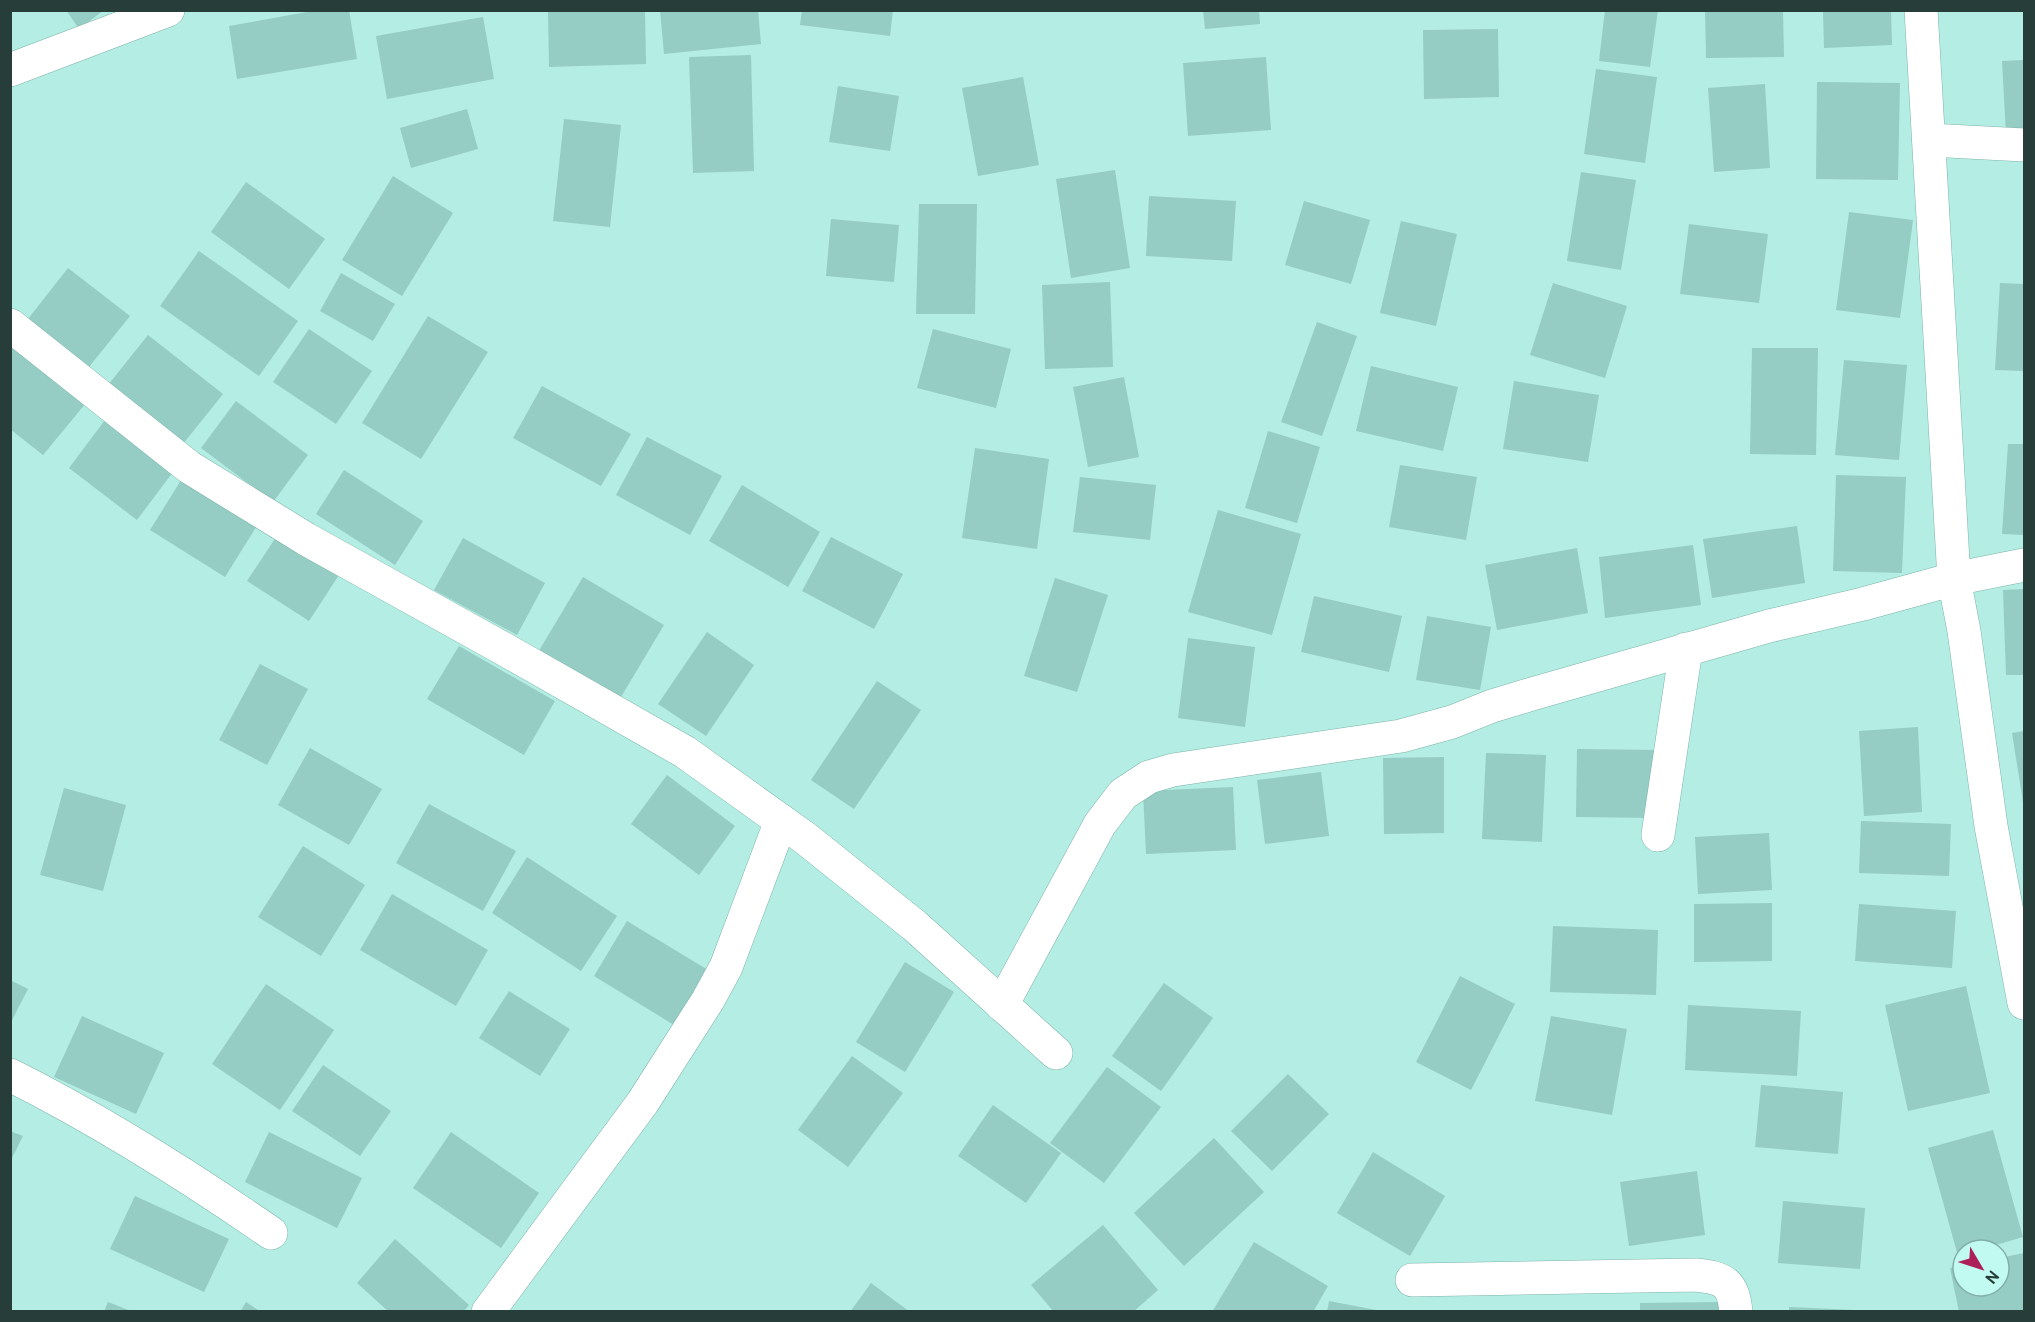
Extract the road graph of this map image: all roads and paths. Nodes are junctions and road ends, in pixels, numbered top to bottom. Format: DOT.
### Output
graph roads {
  1 [pos="168,10"];
  2 [pos="1921,10"];
  3 [pos="10,70"];
  4 [pos="1929,140"];
  5 [pos="2025,145"];
  6 [pos="10,325"];
  7 [pos="2025,565"];
  8 [pos="1954,579"];
  9 [pos="1686,650"];
  10 [pos="781,821"];
  11 [pos="1658,835"];
  12 [pos="2023,985"];
  13 [pos="1002,1005"];
  14 [pos="1056,1053"];
  15 [pos="10,1075"];
  16 [pos="271,1233"];
  17 [pos="1412,1280"];
  18 [pos="488,1311"];
  19 [pos="1736,1311"];
  1 -- 3 [label="street"];
  2 -- 4 [label="street"];
  4 -- 5 [label="street"];
  4 -- 8 [label="street"];
  6 -- 10 [label="street"];
  7 -- 8 [label="street"];
  8 -- 9 [label="street"];
  8 -- 12 [label="street"];
  9 -- 11 [label="street"];
  9 -- 13 [label="street"];
  10 -- 13 [label="street"];
  10 -- 18 [label="street"];
  13 -- 14 [label="street"];
  15 -- 16 [label="street"];
  17 -- 19 [label="street"];
}
